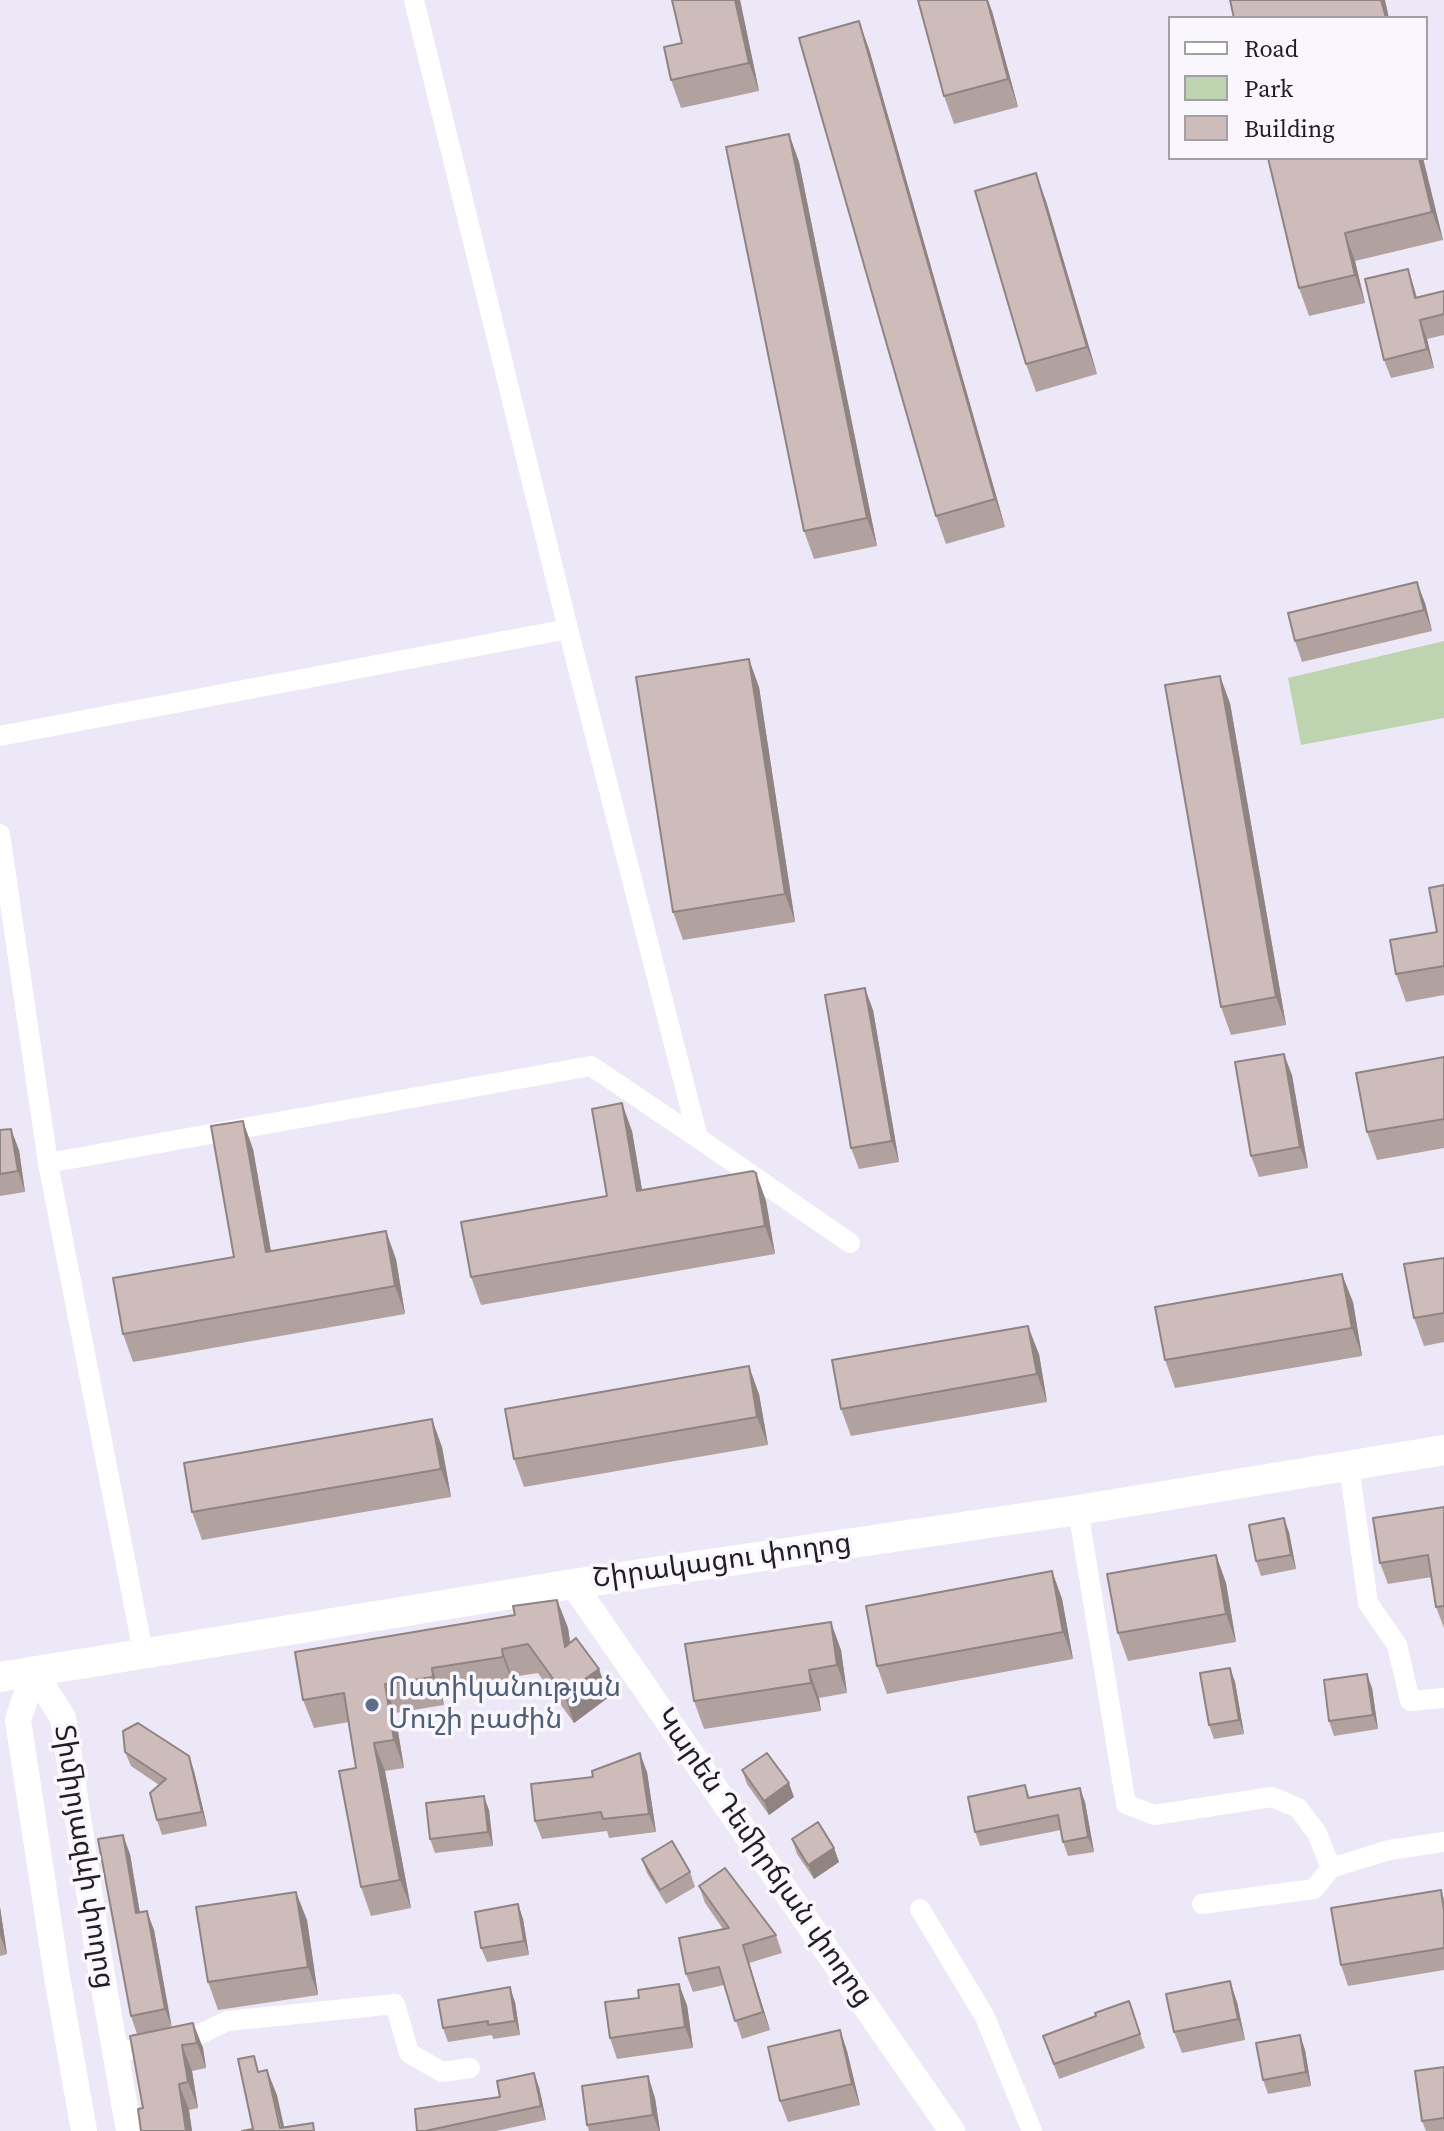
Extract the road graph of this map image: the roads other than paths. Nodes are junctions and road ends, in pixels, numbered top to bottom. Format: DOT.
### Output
graph roads {
  1 [pos="414,0"];
  2 [pos="568,629"];
  3 [pos="0,736"];
  4 [pos="0,834"];
  5 [pos="698,1138"];
  6 [pos="48,1163"];
  7 [pos="850,1243"];
  8 [pos="1444,1450"];
  9 [pos="1349,1466"];
  10 [pos="1078,1510"];
  11 [pos="573,1584"];
  12 [pos="143,1652"];
  13 [pos="34,1672"];
  14 [pos="0,1677"];
  15 [pos="1444,1698"];
  16 [pos="1444,1842"];
  17 [pos="1331,1868"];
  18 [pos="1202,1904"];
  19 [pos="920,1909"];
  20 [pos="101,1970"];
  21 [pos="57,1977"];
  22 [pos="116,2053"];
  23 [pos="470,2068"];
  24 [pos="84,2131"];
  25 [pos="129,2131"];
  26 [pos="952,2131"];
  27 [pos="1032,2131"];
  1 -- 2 [label="street"];
  2 -- 3 [label="street"];
  2 -- 5 [label="street"];
  4 -- 6 [label="street"];
  5 -- 6 [label="street"];
  5 -- 7 [label="street"];
  6 -- 12 [label="street"];
  8 -- 9 [label="main road, Շիրակացու փողոց"];
  9 -- 10 [label="main road, Շիրակացու փողոց"];
  9 -- 15 [label="street"];
  10 -- 11 [label="main road, Շիրակացու փողոց"];
  10 -- 17 [label="street"];
  11 -- 12 [label="main road, Շիրակացու փողոց"];
  11 -- 26 [label="street, Կարեն Դեմիրճյան փողոց"];
  12 -- 13 [label="main road, Շիրակացու փողոց"];
  13 -- 14 [label="main road, Շիրակացու փողոց"];
  13 -- 20 [label="street, Տիմիրյազևի փողոց"];
  13 -- 21 [label="street, Տիմիրյազևի փողոց"];
  16 -- 17 [label="street"];
  17 -- 18 [label="street"];
  19 -- 27 [label="street"];
  20 -- 21 [label="street"];
  20 -- 22 [label="street, Տիմիրյազևի փողոց"];
  21 -- 24 [label="street, Տիմիրյազևի փողոց"];
  22 -- 23 [label="street"];
  22 -- 25 [label="street, Տիմիրյազևի փողոց"];
}
